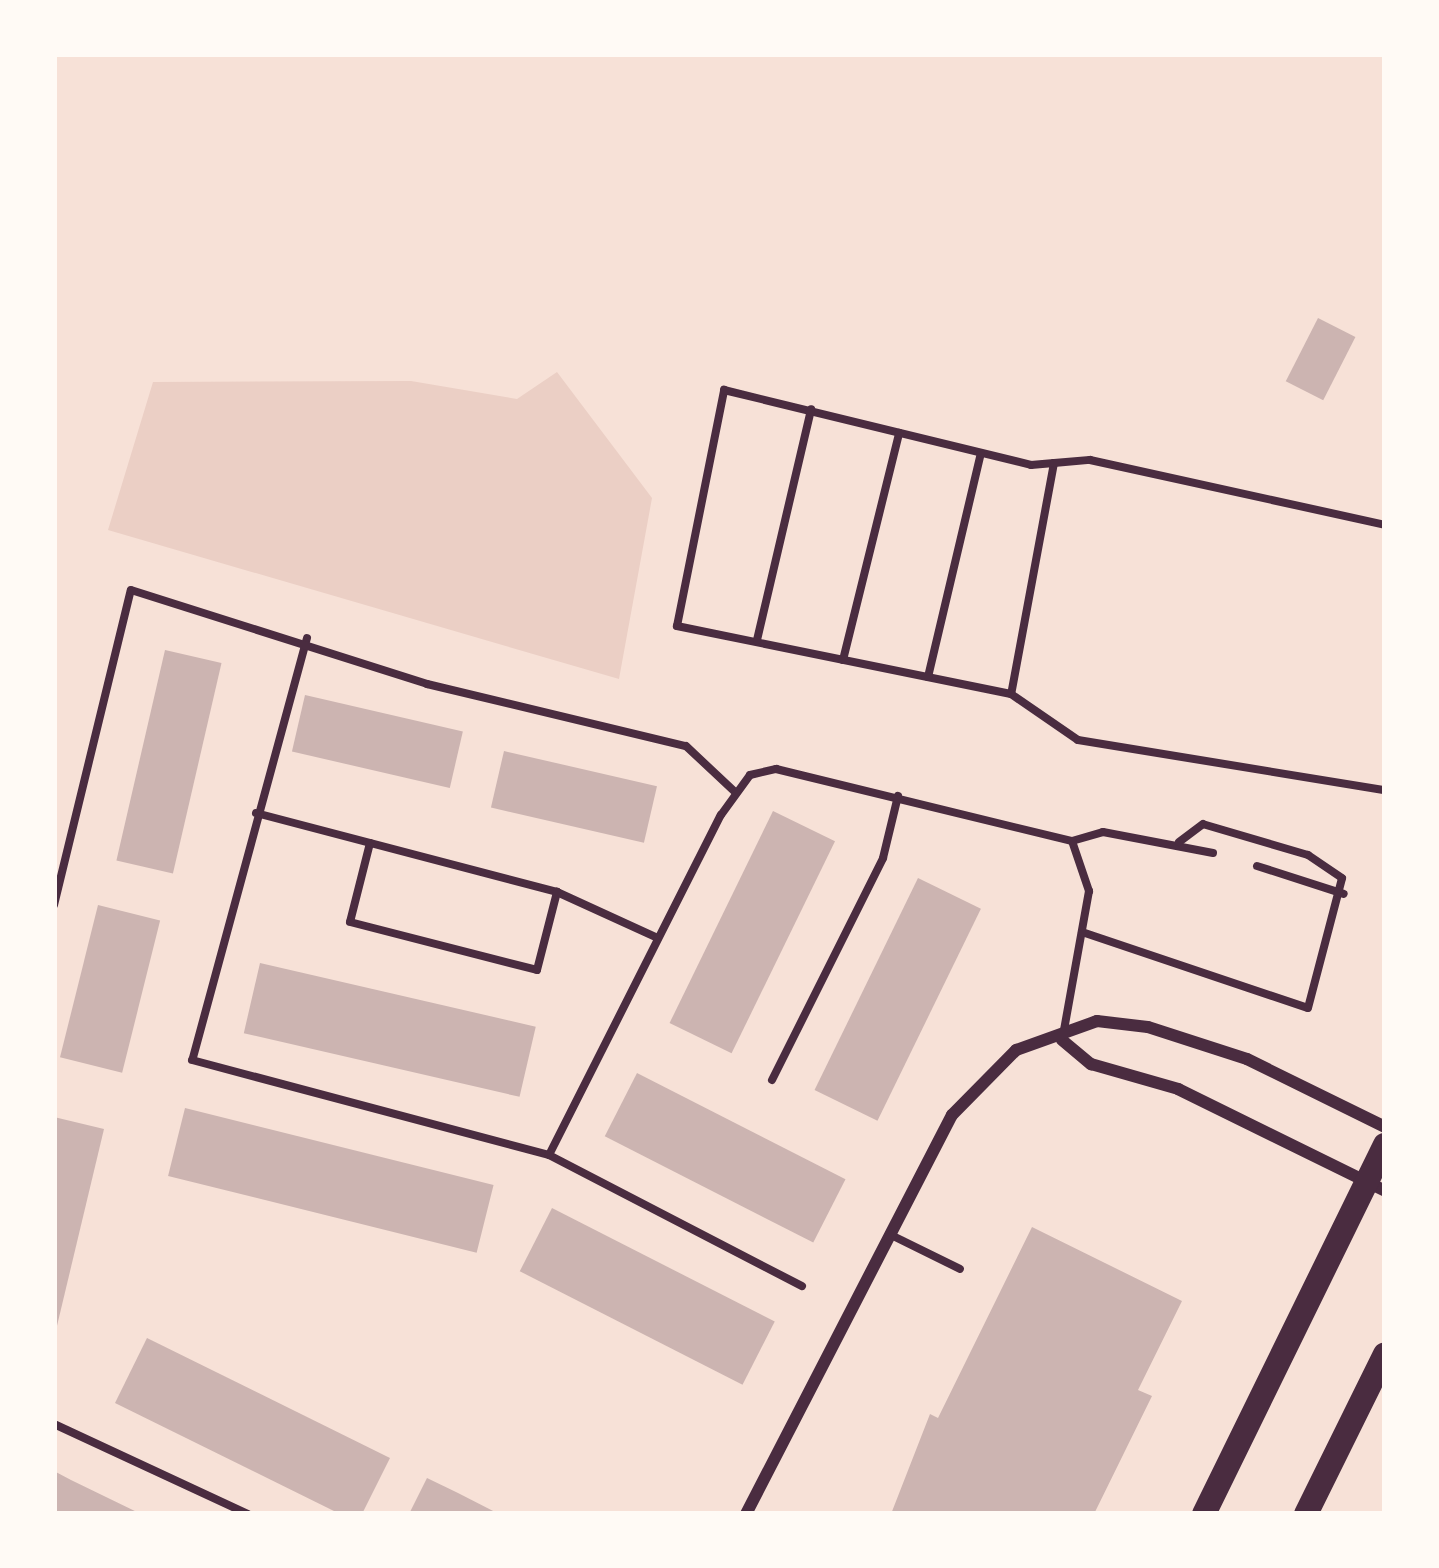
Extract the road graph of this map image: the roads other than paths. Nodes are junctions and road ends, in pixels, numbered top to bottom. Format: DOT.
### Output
graph roads {
  1 [pos="811,410"];
  2 [pos="898,433"];
  3 [pos="981,453"];
  4 [pos="1054,463"];
  5 [pos="1385,525"];
  6 [pos="307,638"];
  7 [pos="758,640"];
  8 [pos="843,660"];
  9 [pos="928,677"];
  10 [pos="1011,694"];
  11 [pos="1385,790"];
  12 [pos="734,791"];
  13 [pos="898,796"];
  14 [pos="256,813"];
  15 [pos="1072,841"];
  16 [pos="1179,842"];
  17 [pos="370,843"];
  18 [pos="1213,854"];
  19 [pos="1257,866"];
  20 [pos="557,892"];
  21 [pos="1345,894"];
  22 [pos="54,905"];
  23 [pos="1082,932"];
  24 [pos="658,938"];
  25 [pos="1062,1040"];
  26 [pos="772,1080"];
  27 [pos="1385,1127"];
  28 [pos="1385,1145"];
  29 [pos="549,1155"];
  30 [pos="1376,1187"];
  31 [pos="888,1233"];
  32 [pos="960,1269"];
  33 [pos="802,1286"];
  34 [pos="1385,1354"];
  35 [pos="54,1424"];
  36 [pos="248,1514"];
  37 [pos="746,1514"];
  38 [pos="1204,1514"];
  39 [pos="1306,1514"];
  1 -- 2 [label="lane"];
  1 -- 7 [label="lane"];
  1 -- 7 [label="lane"];
  2 -- 3 [label="lane"];
  2 -- 8 [label="lane"];
  3 -- 4 [label="lane"];
  3 -- 9 [label="lane"];
  4 -- 5 [label="lane"];
  4 -- 10 [label="lane"];
  6 -- 12 [label="lane"];
  6 -- 14 [label="lane"];
  6 -- 22 [label="lane"];
  7 -- 8 [label="lane"];
  8 -- 9 [label="lane"];
  9 -- 10 [label="lane"];
  10 -- 11 [label="lane"];
  12 -- 13 [label="lane"];
  12 -- 24 [label="lane"];
  13 -- 15 [label="lane"];
  13 -- 26 [label="lane"];
  14 -- 17 [label="lane"];
  14 -- 29 [label="lane"];
  15 -- 16 [label="lane"];
  15 -- 23 [label="lane"];
  16 -- 18 [label="lane"];
  16 -- 21 [label="lane"];
  17 -- 20 [label="lane"];
  17 -- 20 [label="lane"];
  19 -- 21 [label="lane"];
  20 -- 24 [label="lane"];
  21 -- 23 [label="lane"];
  23 -- 25 [label="lane"];
  24 -- 29 [label="lane"];
  25 -- 27 [label="street"];
  25 -- 30 [label="street"];
  25 -- 31 [label="street"];
  28 -- 30 [label="main road"];
  29 -- 33 [label="lane"];
  30 -- 38 [label="main road"];
  31 -- 32 [label="lane"];
  31 -- 37 [label="street"];
  34 -- 39 [label="main road"];
  35 -- 36 [label="lane"];
}
